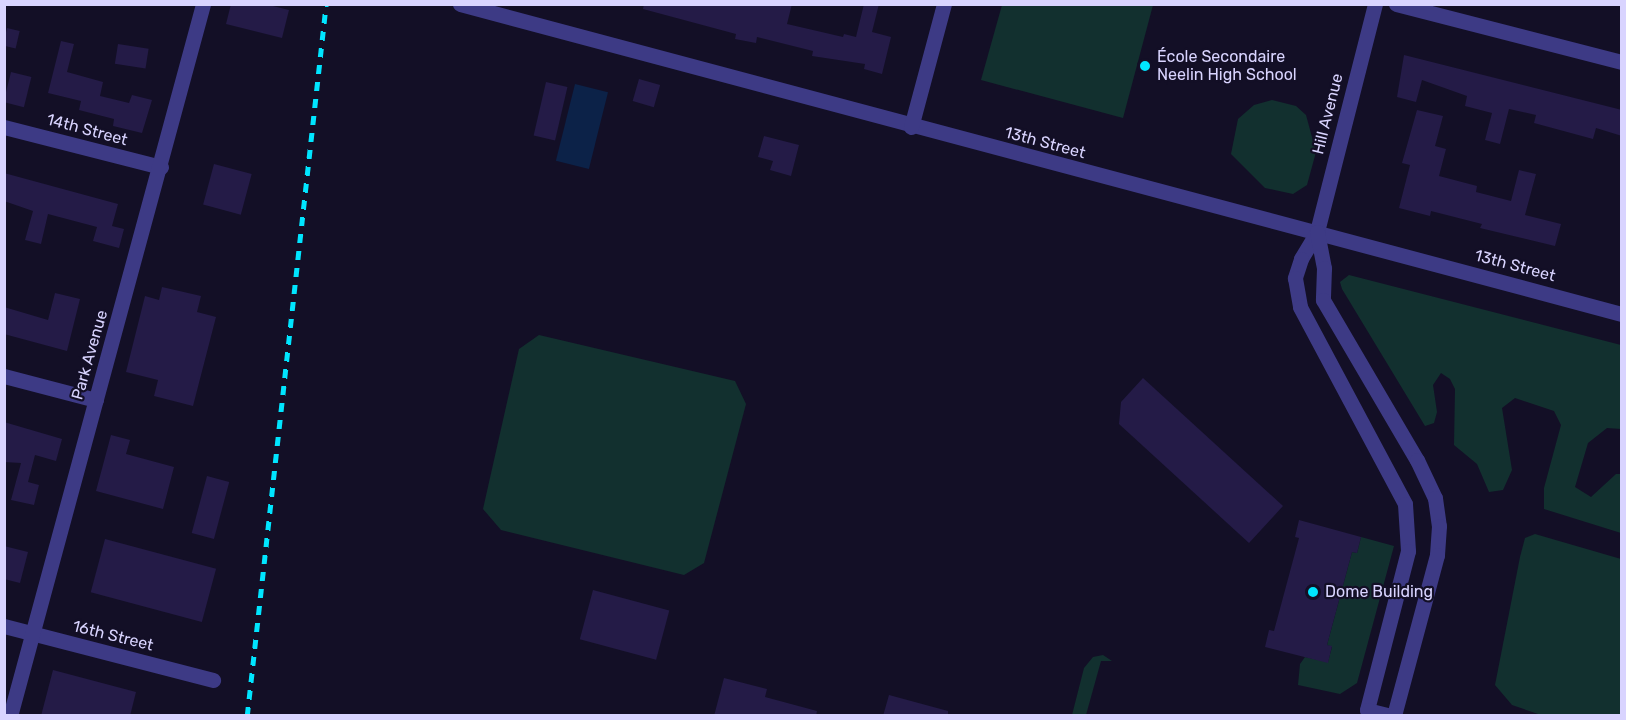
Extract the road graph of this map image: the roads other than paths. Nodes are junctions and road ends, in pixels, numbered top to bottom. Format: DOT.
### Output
graph roads {
  1 [pos="202,4"];
  2 [pos="460,4"];
  3 [pos="944,4"];
  4 [pos="1375,4"];
  5 [pos="1395,4"];
  6 [pos="507,11"];
  7 [pos="1622,62"];
  8 [pos="4,127"];
  9 [pos="911,127"];
  10 [pos="161,167"];
  11 [pos="1317,232"];
  12 [pos="1622,314"];
  13 [pos="4,376"];
  14 [pos="96,400"];
  15 [pos="4,626"];
  16 [pos="32,633"];
  17 [pos="213,680"];
  18 [pos="10,716"];
  19 [pos="1393,716"];
  1 -- 10 [label="street, Park Avenue"];
  2 -- 6 [label="street, 13th Street"];
  3 -- 9 [label="street"];
  4 -- 11 [label="street, Hill Avenue"];
  5 -- 7 [label="street"];
  6 -- 9 [label="street, 13th Street"];
  8 -- 10 [label="street, 14th Street"];
  9 -- 11 [label="street, 13th Street"];
  10 -- 14 [label="street, Park Avenue"];
  11 -- 12 [label="street, 13th Street"];
  11 -- 19 [label="street"];
  11 -- 19 [label="street"];
  13 -- 14 [label="street"];
  14 -- 16 [label="street, Park Avenue"];
  15 -- 16 [label="street, 16th Street"];
  16 -- 17 [label="street, 16th Street"];
  16 -- 18 [label="street, Park Avenue"];
}
